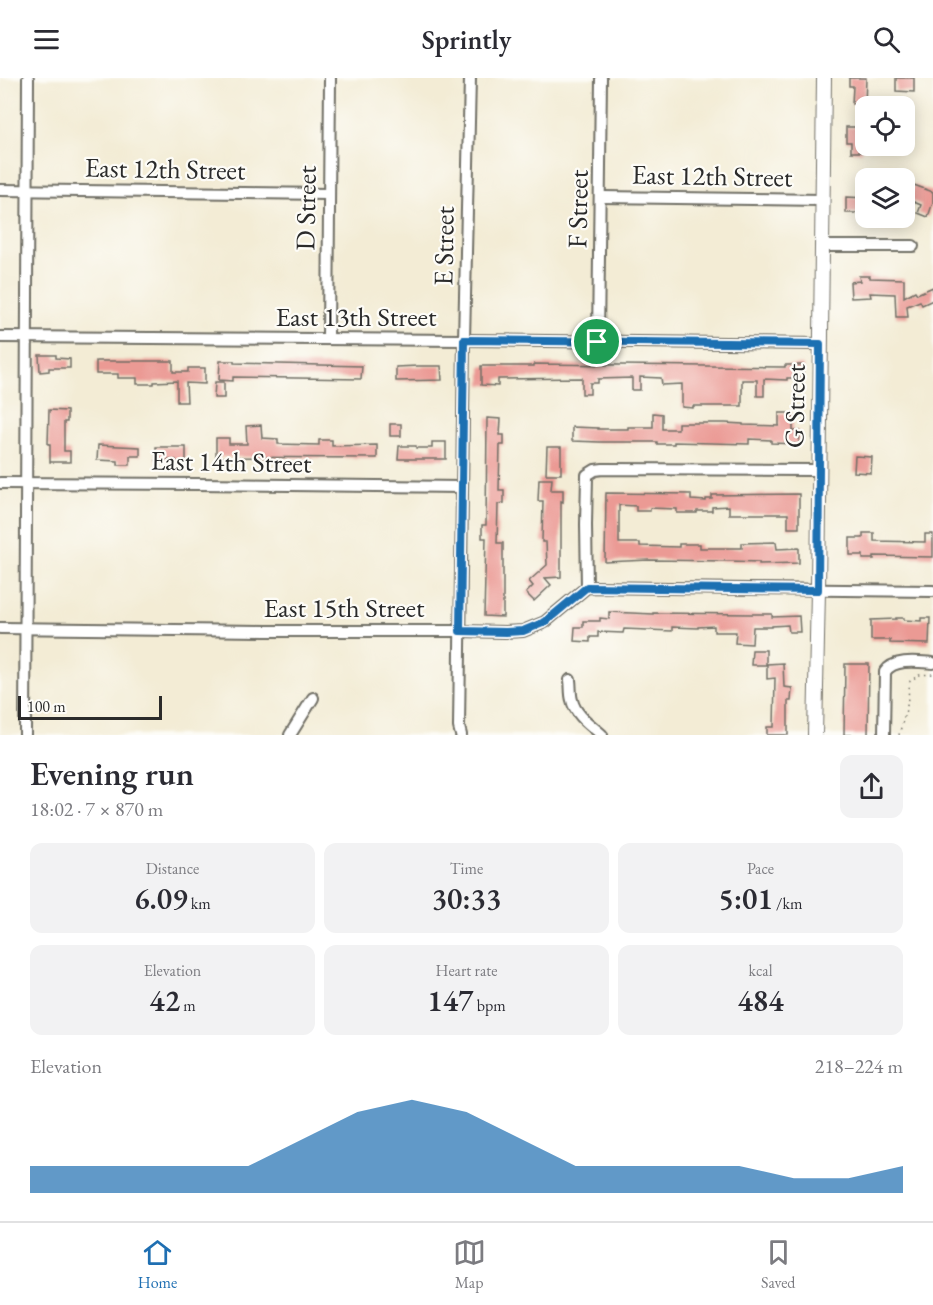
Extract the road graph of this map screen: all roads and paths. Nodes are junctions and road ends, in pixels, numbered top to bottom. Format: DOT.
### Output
graph roads {
  1 [pos="28,78"];
  2 [pos="330,78"];
  3 [pos="470,78"];
  4 [pos="601,78"];
  5 [pos="824,78"];
  6 [pos="0,190"];
  7 [pos="27,190"];
  8 [pos="328,194"];
  9 [pos="601,197"];
  10 [pos="822,200"];
  11 [pos="821,246"];
  12 [pos="913,246"];
  13 [pos="0,337"];
  14 [pos="26,337"];
  15 [pos="327,339"];
  16 [pos="464,340"];
  17 [pos="597,342"];
  18 [pos="820,344"];
  19 [pos="818,470"];
  20 [pos="0,483"];
  21 [pos="26,483"];
  22 [pos="462,487"];
  23 [pos="587,587"];
  24 [pos="818,590"];
  25 [pos="933,591"];
  26 [pos="0,628"];
  27 [pos="25,628"];
  28 [pos="460,631"];
  29 [pos="933,663"];
  30 [pos="933,674"];
  31 [pos="570,680"];
  32 [pos="312,698"];
  33 [pos="25,735"];
  34 [pos="290,735"];
  35 [pos="461,735"];
  36 [pos="602,735"];
  37 [pos="814,735"];
  38 [pos="884,735"];
  39 [pos="899,735"];
  1 -- 7 [label="street"];
  2 -- 8 [label="street, D Street"];
  3 -- 16 [label="street, E Street"];
  4 -- 9 [label="street, F Street"];
  5 -- 10 [label="main road, G Street"];
  6 -- 7 [label="street, East 12th Street"];
  7 -- 8 [label="street, East 12th Street"];
  7 -- 14 [label="street"];
  8 -- 15 [label="street, D Street"];
  9 -- 10 [label="street, East 12th Street"];
  9 -- 17 [label="street, F Street"];
  10 -- 11 [label="main road, G Street"];
  11 -- 12 [label="street"];
  11 -- 18 [label="main road, G Street"];
  13 -- 14 [label="street, East 13th Street"];
  14 -- 15 [label="street, East 13th Street"];
  14 -- 21 [label="street"];
  15 -- 16 [label="street, East 13th Street"];
  16 -- 17 [label="street, East 13th Street"];
  16 -- 22 [label="street, E Street"];
  17 -- 18 [label="street, East 13th Street"];
  18 -- 19 [label="main road, G Street"];
  19 -- 23 [label="street"];
  19 -- 24 [label="main road, G Street"];
  20 -- 21 [label="street, East 14th Street"];
  21 -- 22 [label="street, East 14th Street"];
  21 -- 27 [label="street"];
  22 -- 28 [label="street, E Street"];
  23 -- 24 [label="street"];
  23 -- 28 [label="street, East 15th Street"];
  24 -- 25 [label="street"];
  24 -- 37 [label="main road, G Street"];
  26 -- 27 [label="street, East 15th Street"];
  27 -- 28 [label="street, East 15th Street"];
  27 -- 33 [label="street"];
  28 -- 35 [label="street"];
  29 -- 38 [label="street"];
  30 -- 39 [label="path"];
  31 -- 36 [label="street"];
  32 -- 34 [label="street"];
}
